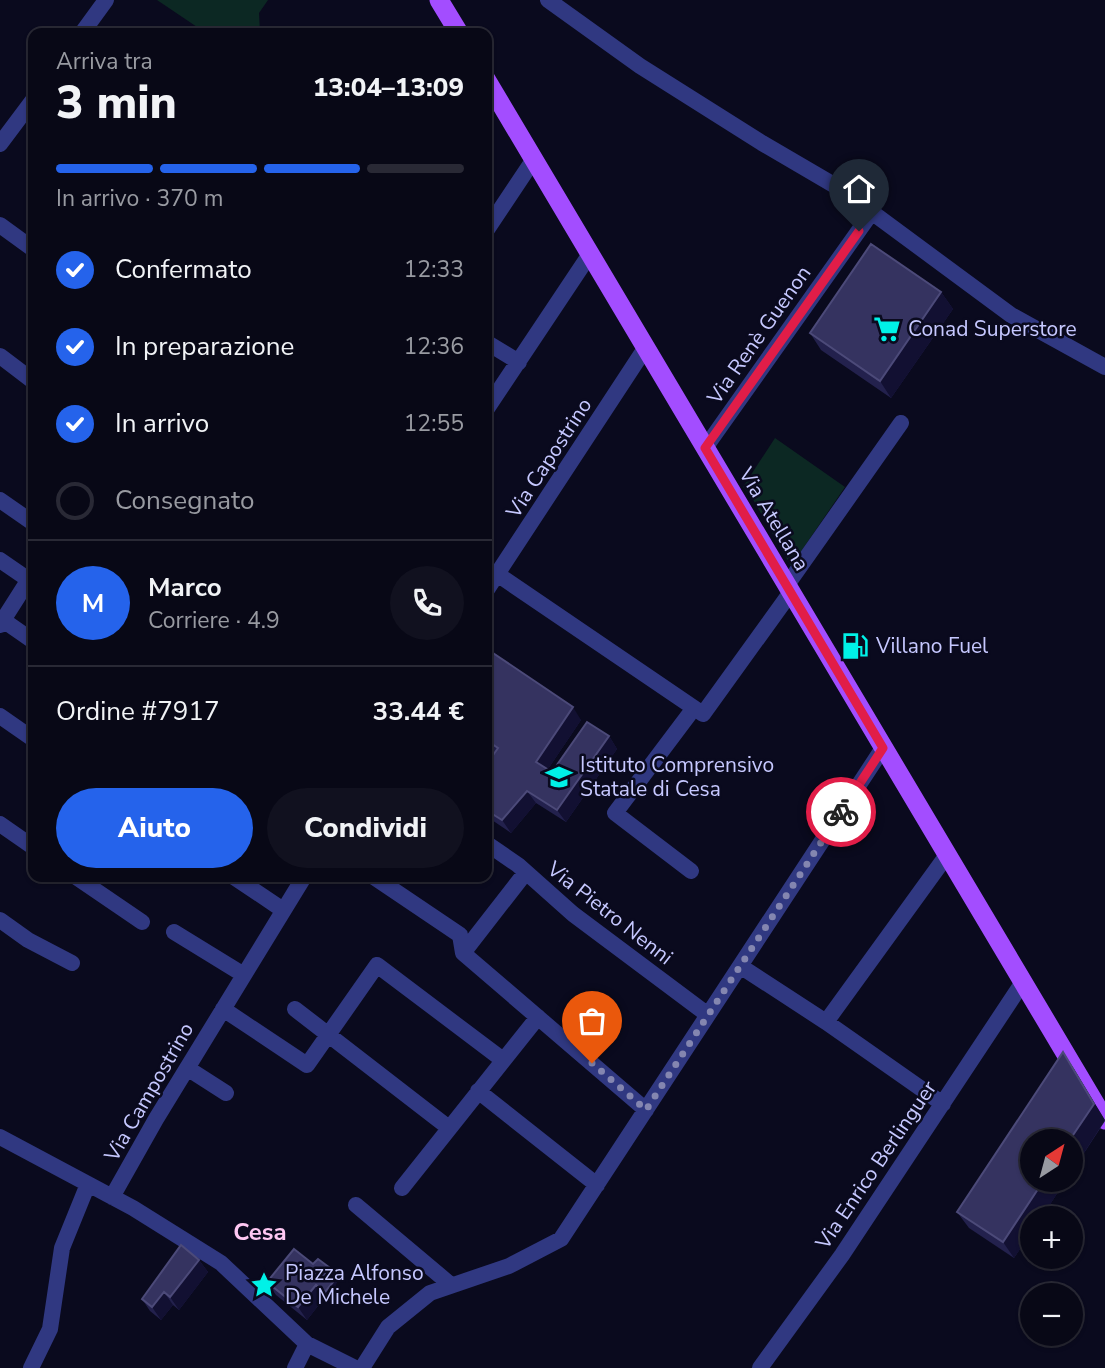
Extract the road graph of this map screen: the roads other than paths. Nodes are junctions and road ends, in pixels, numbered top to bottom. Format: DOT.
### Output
graph roads {
  1 [pos="106,0"];
  2 [pos="439,0"];
  3 [pos="548,0"];
  4 [pos="86,28"];
  5 [pos="456,28"];
  6 [pos="492,89"];
  7 [pos="28,107"];
  8 [pos="0,144"];
  9 [pos="534,159"];
  10 [pos="872,212"];
  11 [pos="492,221"];
  12 [pos="0,225"];
  13 [pos="28,245"];
  14 [pos="590,254"];
  15 [pos="492,346"];
  16 [pos="646,347"];
  17 [pos="0,356"];
  18 [pos="519,362"];
  19 [pos="1105,367"];
  20 [pos="28,376"];
  21 [pos="492,401"];
  22 [pos="901,423"];
  23 [pos="705,448"];
  24 [pos="0,500"];
  25 [pos="28,520"];
  26 [pos="0,560"];
  27 [pos="28,574"];
  28 [pos="497,574"];
  29 [pos="28,581"];
  30 [pos="492,582"];
  31 [pos="789,588"];
  32 [pos="2,623"];
  33 [pos="28,638"];
  34 [pos="694,708"];
  35 [pos="0,716"];
  36 [pos="28,736"];
  37 [pos="883,748"];
  38 [pos="0,824"];
  39 [pos="28,844"];
  40 [pos="492,847"];
  41 [pos="947,855"];
  42 [pos="691,871"];
  43 [pos="526,872"];
  44 [pos="83,882"];
  45 [pos="241,882"];
  46 [pos="301,882"];
  47 [pos="381,882"];
  48 [pos="283,911"];
  49 [pos="0,920"];
  50 [pos="142,922"];
  51 [pos="174,932"];
  52 [pos="463,953"];
  53 [pos="72,963"];
  54 [pos="740,966"];
  55 [pos="244,975"];
  56 [pos="1023,982"];
  57 [pos="223,1009"];
  58 [pos="295,1009"];
  59 [pos="708,1015"];
  60 [pos="538,1017"];
  61 [pos="825,1022"];
  62 [pos="327,1036"];
  63 [pos="503,1060"];
  64 [pos="187,1068"];
  65 [pos="478,1091"];
  66 [pos="226,1093"];
  67 [pos="943,1104"];
  68 [pos="646,1110"];
  69 [pos="1105,1120"];
  70 [pos="449,1128"];
  71 [pos="0,1137"];
  72 [pos="88,1184"];
  73 [pos="597,1185"];
  74 [pos="402,1188"];
  75 [pos="112,1197"];
  76 [pos="356,1205"];
  77 [pos="451,1285"];
  78 [pos="307,1344"];
  79 [pos="31,1368"];
  80 [pos="295,1368"];
  81 [pos="355,1368"];
  82 [pos="362,1368"];
  83 [pos="760,1368"];
  1 -- 4 [label="street"];
  2 -- 5 [label="main road"];
  3 -- 10 [label="street"];
  6 -- 9 [label="main road, Via Atellana"];
  7 -- 8 [label="street"];
  9 -- 11 [label="street"];
  9 -- 14 [label="main road, Via Atellana"];
  10 -- 19 [label="street"];
  10 -- 23 [label="street, Via Renè Guenon"];
  12 -- 13 [label="street"];
  14 -- 16 [label="main road, Via Atellana"];
  14 -- 18 [label="street"];
  15 -- 18 [label="street"];
  16 -- 23 [label="main road, Via Atellana"];
  16 -- 28 [label="street, Via Capostrino"];
  17 -- 20 [label="street"];
  18 -- 21 [label="street"];
  22 -- 31 [label="street"];
  23 -- 31 [label="main road, Via Atellana"];
  24 -- 25 [label="street"];
  26 -- 27 [label="street"];
  28 -- 30 [label="street, Via Capostrino"];
  28 -- 34 [label="street"];
  29 -- 32 [label="street"];
  31 -- 34 [label="street"];
  31 -- 37 [label="main road, Via Atellana"];
  32 -- 33 [label="street"];
  34 -- 42 [label="street"];
  35 -- 36 [label="street"];
  37 -- 41 [label="main road, Via Atellana"];
  37 -- 54 [label="street"];
  38 -- 39 [label="street"];
  40 -- 43 [label="street, Via Pietro Nenni"];
  41 -- 56 [label="main road, Via Atellana"];
  41 -- 61 [label="street"];
  43 -- 52 [label="street"];
  43 -- 59 [label="street, Via Pietro Nenni"];
  44 -- 50 [label="street"];
  45 -- 48 [label="street"];
  46 -- 48 [label="street"];
  47 -- 52 [label="street"];
  48 -- 55 [label="street"];
  49 -- 53 [label="street"];
  51 -- 55 [label="street"];
  52 -- 60 [label="street"];
  54 -- 59 [label="street"];
  54 -- 61 [label="street"];
  55 -- 57 [label="street"];
  56 -- 67 [label="street, Via Enrico Berlinguer"];
  56 -- 69 [label="main road, Via Atellana"];
  57 -- 62 [label="street"];
  57 -- 64 [label="street, Via Campostrino"];
  58 -- 62 [label="street"];
  59 -- 68 [label="street"];
  60 -- 63 [label="street"];
  60 -- 68 [label="street"];
  61 -- 67 [label="street"];
  62 -- 63 [label="street"];
  62 -- 70 [label="street"];
  63 -- 65 [label="street"];
  64 -- 66 [label="street"];
  64 -- 75 [label="street, Via Campostrino"];
  65 -- 70 [label="street"];
  65 -- 73 [label="street"];
  67 -- 83 [label="street, Via Enrico Berlinguer"];
  68 -- 73 [label="street"];
  70 -- 74 [label="street"];
  71 -- 72 [label="street"];
  72 -- 75 [label="street"];
  72 -- 79 [label="street"];
  73 -- 77 [label="street"];
  75 -- 78 [label="street"];
  76 -- 77 [label="street"];
  77 -- 82 [label="street"];
  78 -- 80 [label="street"];
  78 -- 81 [label="street"];
}
